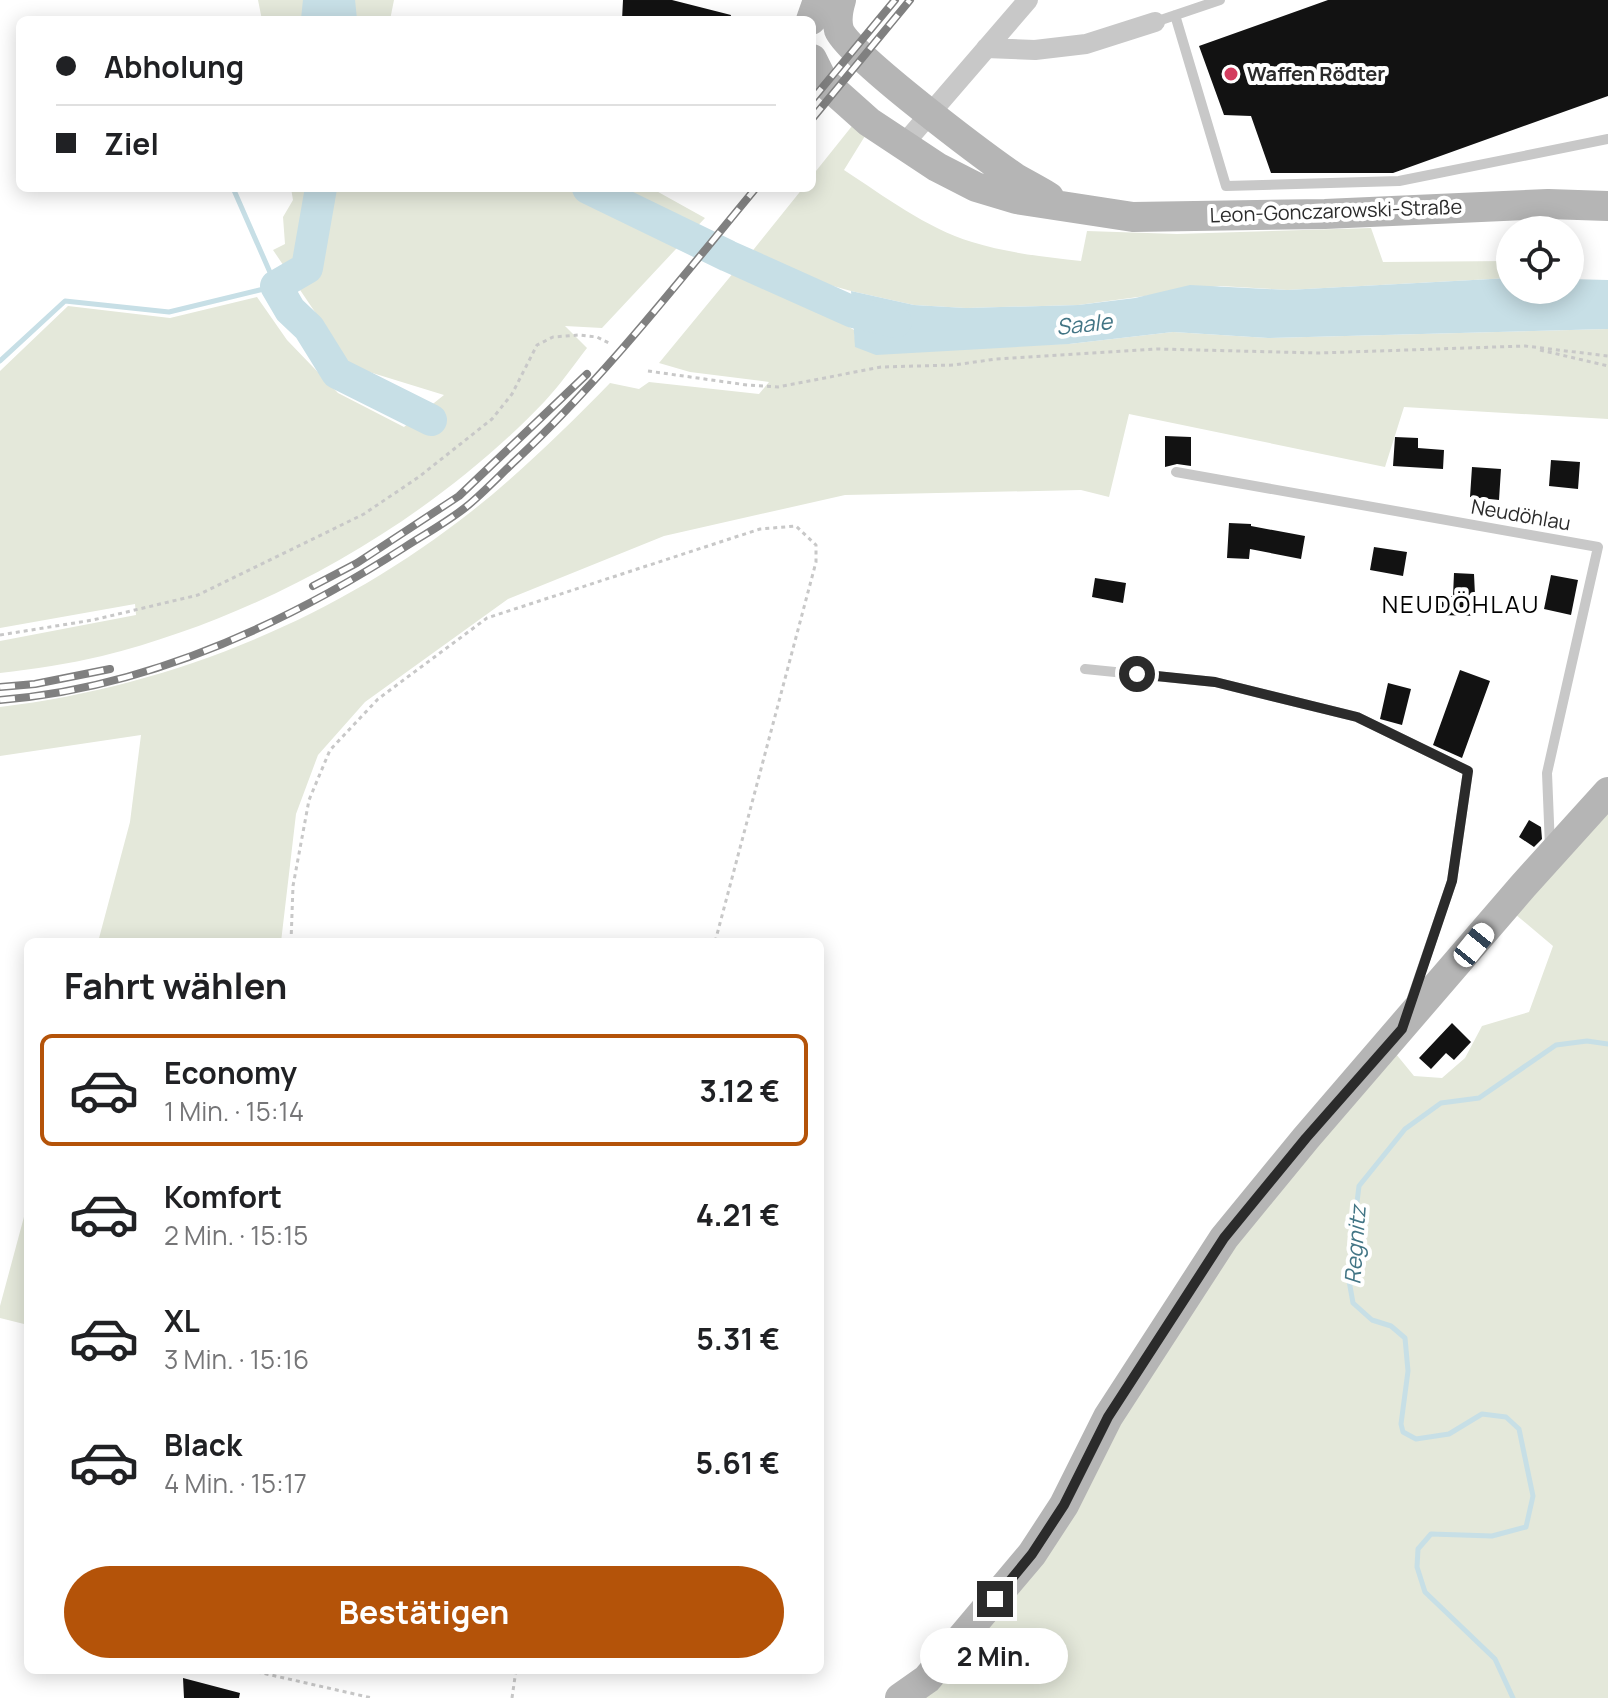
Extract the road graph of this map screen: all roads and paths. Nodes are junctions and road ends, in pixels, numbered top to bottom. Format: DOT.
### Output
graph roads {
  1 [pos="841,0"];
  2 [pos="1028,0"];
  3 [pos="1220,0"];
  4 [pos="1165,19"];
  5 [pos="986,48"];
  6 [pos="816,67"];
  7 [pos="932,113"];
  8 [pos="1608,139"];
  9 [pos="903,145"];
  10 [pos="1065,206"];
  11 [pos="1608,206"];
  12 [pos="609,343"];
  13 [pos="1525,346"];
  14 [pos="1608,356"];
  15 [pos="1608,366"];
  16 [pos="648,371"];
  17 [pos="1176,472"];
  18 [pos="0,635"];
  19 [pos="1085,669"];
  20 [pos="1608,792"];
  21 [pos="1550,856"];
  22 [pos="291,938"];
  23 [pos="716,938"];
  24 [pos="1402,1029"];
  25 [pos="267,1674"];
  26 [pos="515,1674"];
  27 [pos="372,1698"];
  28 [pos="512,1698"];
  29 [pos="900,1698"];
  1 -- 7 [label="street, Leon-Gonczarowski-Straße"];
  2 -- 5 [label="street"];
  3 -- 4 [label="lane"];
  4 -- 5 [label="street"];
  4 -- 8 [label="lane"];
  5 -- 7 [label="street"];
  6 -- 9 [label="street, Leon-Gonczarowski-Straße"];
  7 -- 9 [label="street"];
  7 -- 10 [label="street, Leon-Gonczarowski-Straße"];
  9 -- 10 [label="street, Leon-Gonczarowski-Straße"];
  10 -- 11 [label="street, Leon-Gonczarowski-Straße"];
  12 -- 18 [label="path"];
  13 -- 14 [label="path"];
  13 -- 15 [label="path"];
  13 -- 16 [label="path"];
  17 -- 21 [label="lane, Neudöhlau"];
  19 -- 24 [label="lane"];
  20 -- 21 [label="street"];
  21 -- 24 [label="street"];
  22 -- 23 [label="path"];
  24 -- 29 [label="street"];
  25 -- 27 [label="path"];
  26 -- 28 [label="path"];
}
